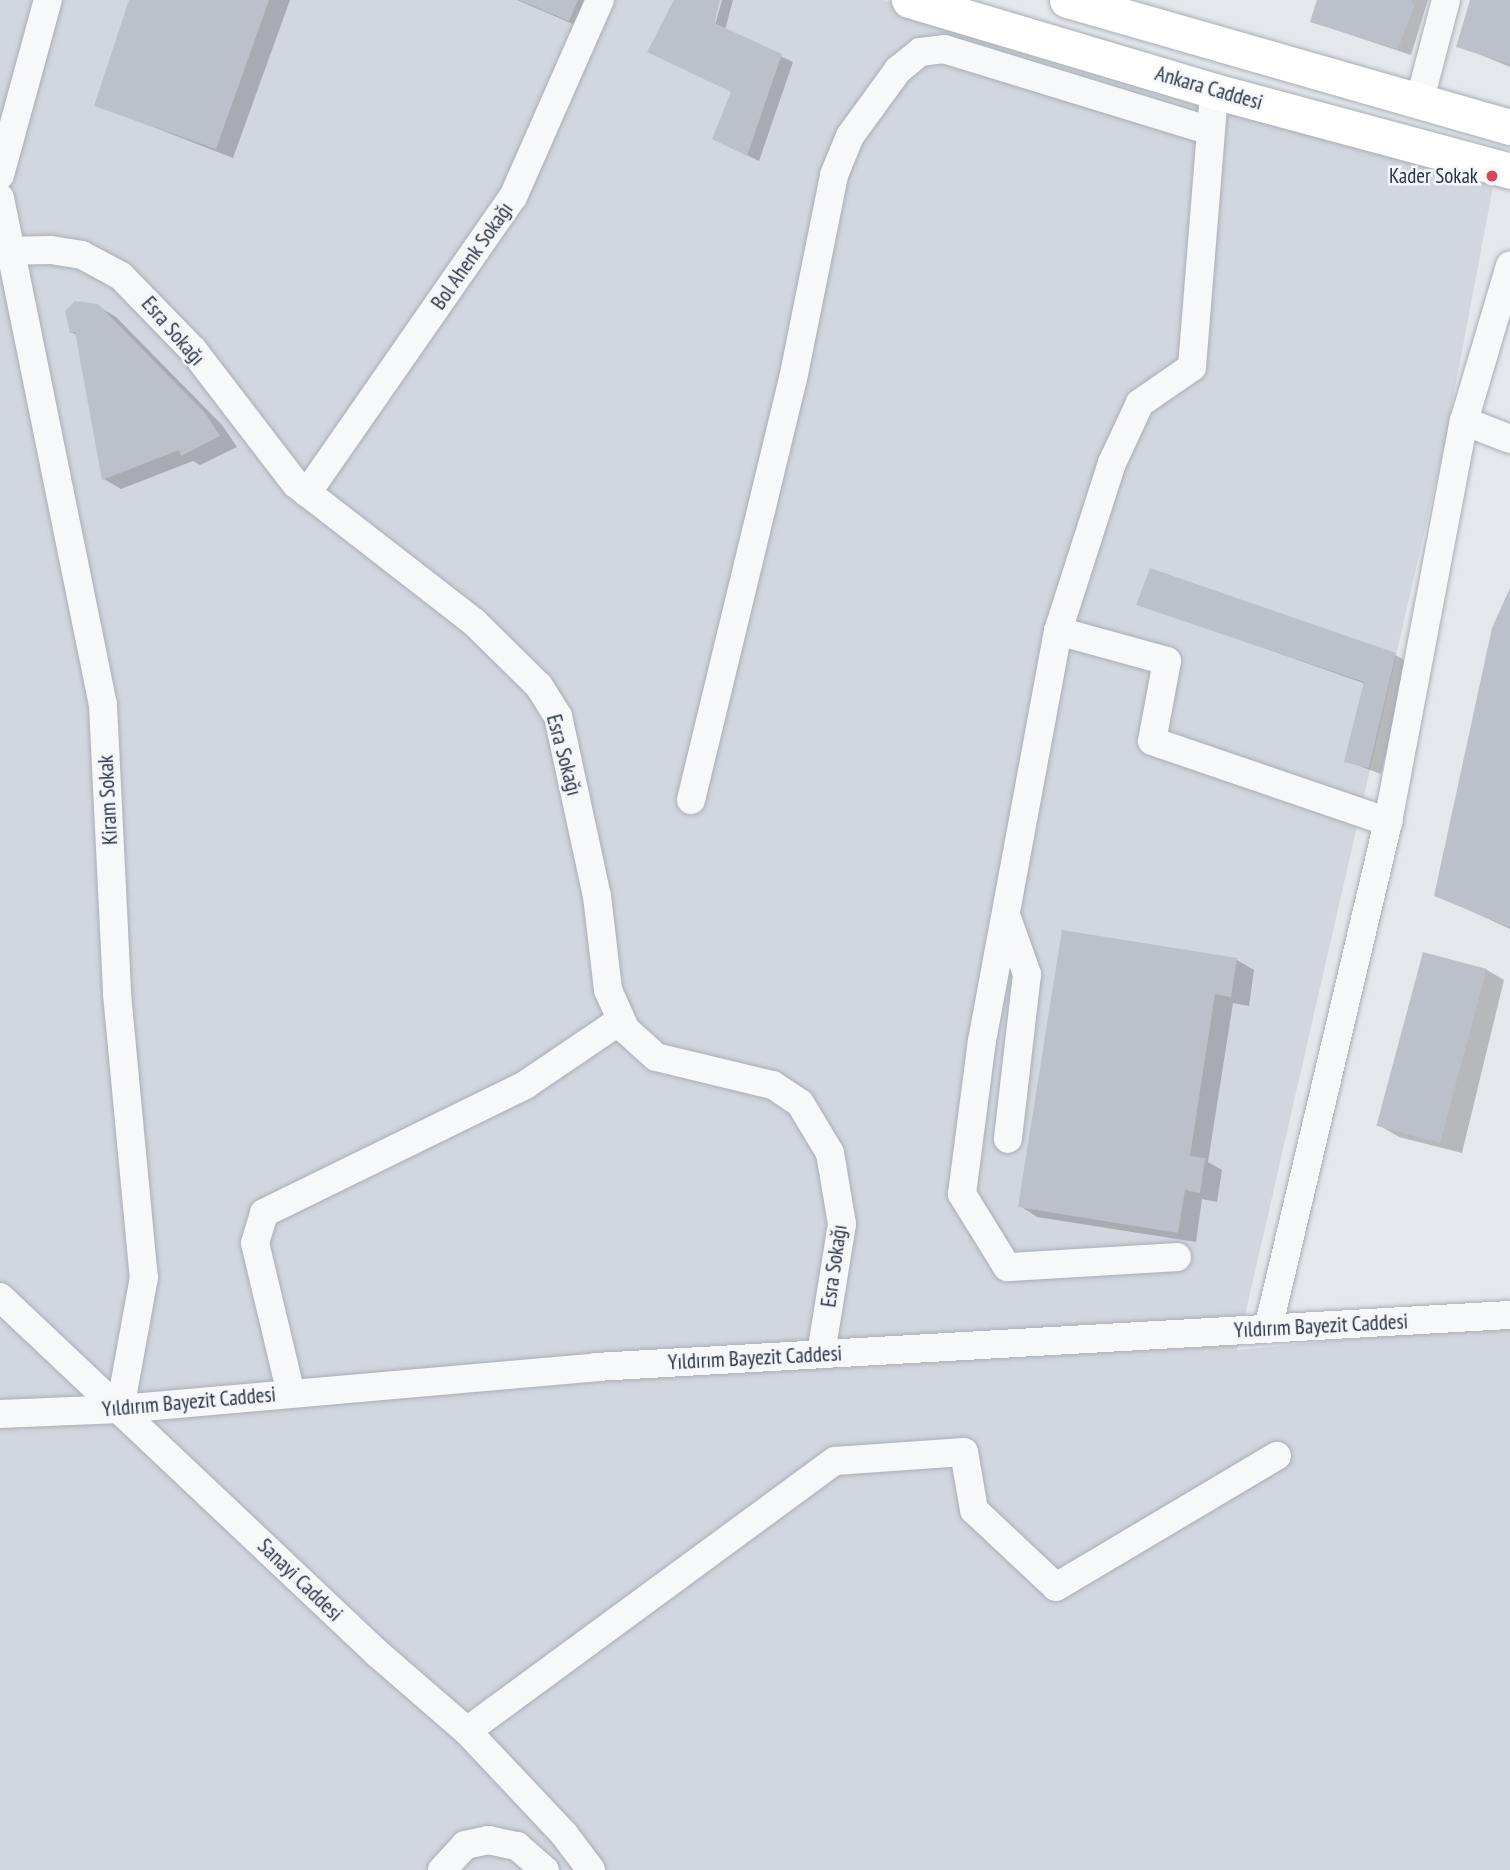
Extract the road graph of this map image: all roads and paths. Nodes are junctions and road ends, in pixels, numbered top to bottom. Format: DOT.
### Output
graph roads {
  1 [pos="48,0"];
  2 [pos="600,0"];
  3 [pos="909,0"];
  4 [pos="1068,0"];
  5 [pos="1446,0"];
  6 [pos="1214,90"];
  7 [pos="1419,103"];
  8 [pos="1510,127"];
  9 [pos="1210,131"];
  10 [pos="1510,171"];
  11 [pos="0,175"];
  12 [pos="0,198"];
  13 [pos="4,252"];
  14 [pos="1510,266"];
  15 [pos="1464,421"];
  16 [pos="1510,439"];
  17 [pos="307,493"];
  18 [pos="1058,631"];
  19 [pos="691,800"];
  20 [pos="1388,822"];
  21 [pos="1005,912"];
  22 [pos="621,1020"];
  23 [pos="1008,1139"];
  24 [pos="1177,1257"];
  25 [pos="0,1297"];
  26 [pos="1510,1315"];
  27 [pos="1268,1329"];
  28 [pos="821,1354"];
  29 [pos="291,1394"];
  30 [pos="120,1409"];
  31 [pos="0,1414"];
  32 [pos="1277,1456"];
  33 [pos="467,1731"];
  34 [pos="564,1834"];
  35 [pos="540,1865"];
  36 [pos="442,1870"];
  37 [pos="591,1870"];
  1 -- 11 [label="street"];
  2 -- 17 [label="street, Bol Ahenk Sokağı"];
  3 -- 6 [label="main road, Ankara Caddesi"];
  4 -- 7 [label="main road"];
  5 -- 7 [label="street"];
  6 -- 9 [label="street"];
  6 -- 10 [label="main road, Ankara Caddesi"];
  7 -- 8 [label="main road"];
  9 -- 18 [label="street"];
  9 -- 19 [label="street"];
  12 -- 13 [label="street, Kiram Sokak"];
  13 -- 17 [label="street, Esra Sokağı"];
  13 -- 30 [label="street, Kiram Sokak"];
  14 -- 15 [label="street"];
  15 -- 16 [label="street"];
  15 -- 20 [label="street"];
  17 -- 22 [label="street, Esra Sokağı"];
  18 -- 20 [label="street"];
  18 -- 21 [label="street"];
  20 -- 27 [label="street"];
  21 -- 23 [label="street"];
  21 -- 24 [label="street"];
  22 -- 28 [label="street, Esra Sokağı"];
  22 -- 29 [label="street"];
  25 -- 30 [label="street, Sanayi Caddesi"];
  26 -- 27 [label="street, Yıldırım Bayezit Caddesi"];
  27 -- 28 [label="street, Yıldırım Bayezit Caddesi"];
  28 -- 29 [label="street, Yıldırım Bayezit Caddesi"];
  29 -- 30 [label="street, Yıldırım Bayezit Caddesi"];
  30 -- 31 [label="street, Yıldırım Bayezit Caddesi"];
  30 -- 33 [label="street, Sanayi Caddesi"];
  32 -- 33 [label="street"];
  33 -- 34 [label="street, Sanayi Caddesi"];
  34 -- 35 [label="street"];
  34 -- 37 [label="street, Sanayi Caddesi"];
  35 -- 36 [label="street"];
}
